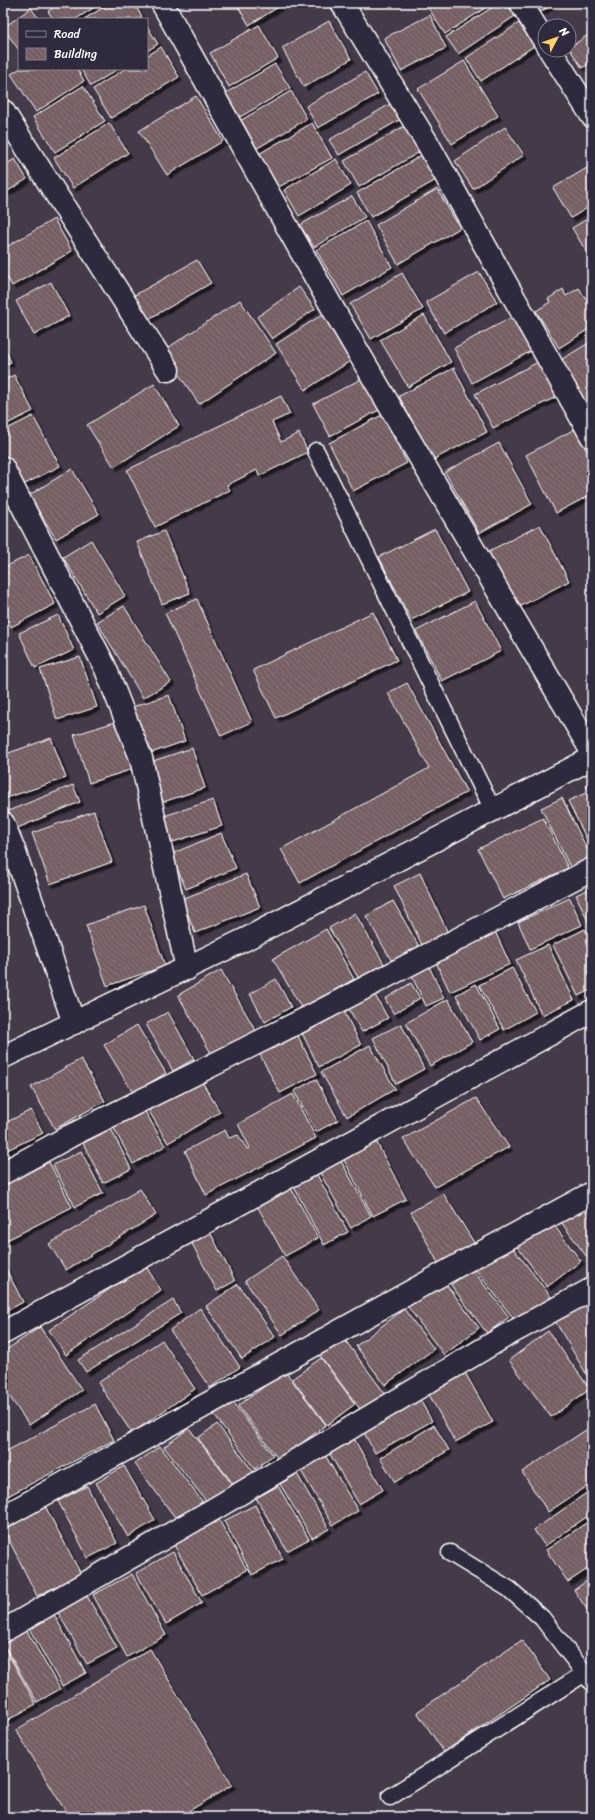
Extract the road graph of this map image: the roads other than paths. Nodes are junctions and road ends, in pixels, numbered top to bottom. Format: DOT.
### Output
graph roads {
  1 [pos="162,3"];
  2 [pos="342,3"];
  3 [pos="521,3"];
  4 [pos="537,29"];
  5 [pos="555,58"];
  6 [pos="3,111"];
  7 [pos="592,116"];
  8 [pos="168,370"];
  9 [pos="592,437"];
  10 [pos="316,451"];
  11 [pos="3,468"];
  12 [pos="592,752"];
  13 [pos="592,758"];
  14 [pos="493,810"];
  15 [pos="3,823"];
  16 [pos="592,869"];
  17 [pos="187,968"];
  18 [pos="592,1011"];
  19 [pos="74,1023"];
  20 [pos="3,1057"];
  21 [pos="3,1173"];
  22 [pos="592,1194"];
  23 [pos="592,1289"];
  24 [pos="3,1333"];
  25 [pos="3,1517"];
  26 [pos="450,1553"];
  27 [pos="3,1630"];
  28 [pos="589,1678"];
  29 [pos="390,1797"];
  1 -- 12 [label="street"];
  2 -- 9 [label="street"];
  3 -- 4 [label="street"];
  5 -- 7 [label="street"];
  6 -- 8 [label="street"];
  10 -- 14 [label="lane"];
  11 -- 17 [label="street"];
  13 -- 14 [label="street"];
  14 -- 17 [label="street"];
  15 -- 19 [label="street"];
  16 -- 21 [label="street"];
  17 -- 19 [label="street"];
  18 -- 24 [label="street"];
  19 -- 20 [label="street"];
  22 -- 25 [label="street"];
  23 -- 27 [label="street"];
  26 -- 28 [label="lane"];
  28 -- 29 [label="lane"];
}
